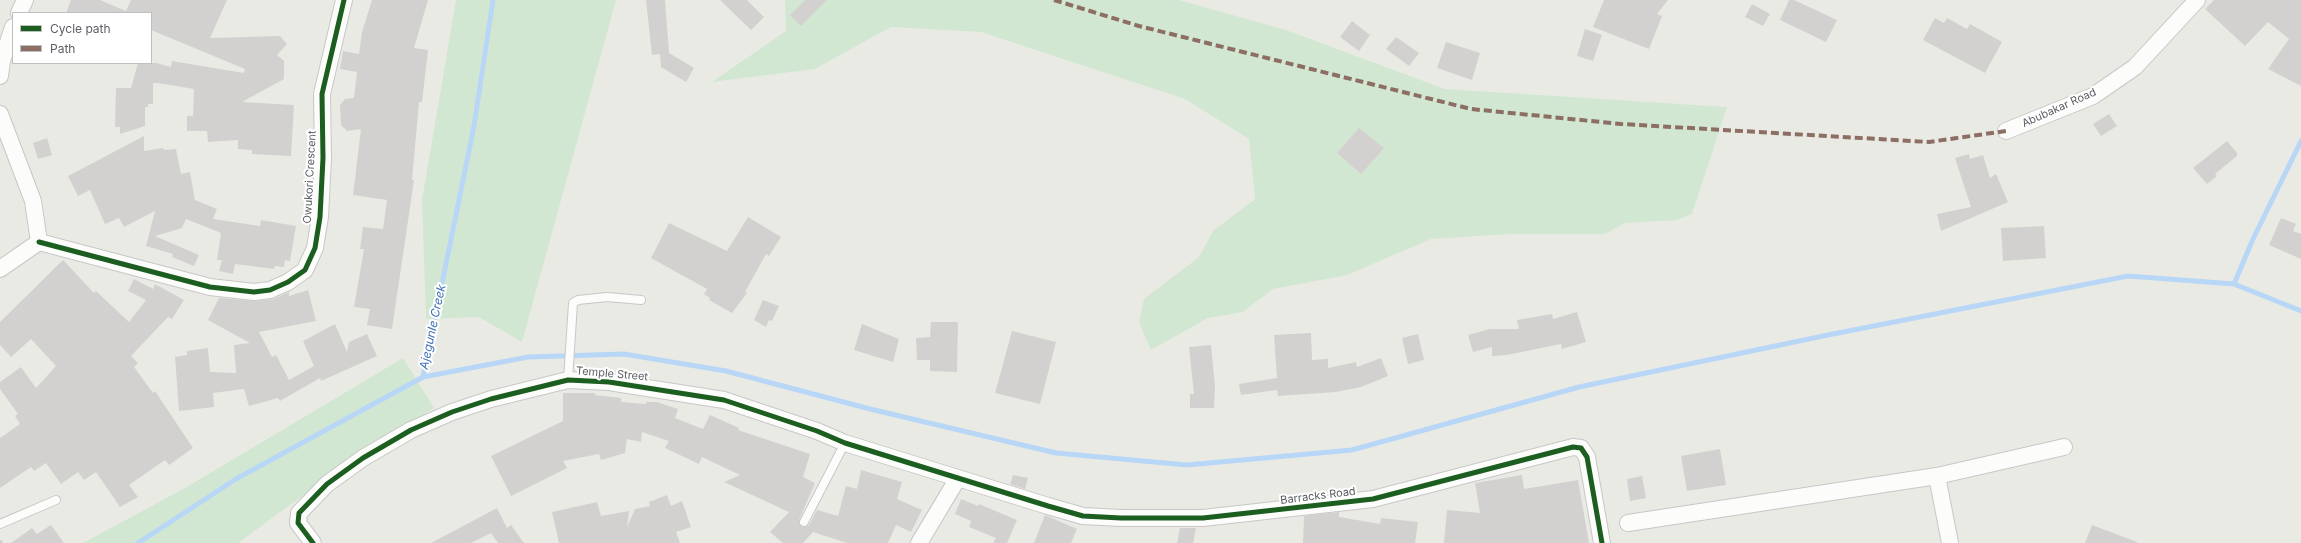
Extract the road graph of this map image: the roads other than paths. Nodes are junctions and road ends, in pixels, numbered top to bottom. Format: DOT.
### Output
graph roads {
  1 [pos="25,0"];
  2 [pos="344,0"];
  3 [pos="2197,0"];
  4 [pos="19,12"];
  5 [pos="12,30"];
  6 [pos="0,76"];
  7 [pos="0,114"];
  8 [pos="2006,131"];
  9 [pos="39,242"];
  10 [pos="0,269"];
  11 [pos="641,300"];
  12 [pos="567,376"];
  13 [pos="845,443"];
  14 [pos="2064,447"];
  15 [pos="1937,476"];
  16 [pos="958,478"];
  17 [pos="56,500"];
  18 [pos="804,522"];
  19 [pos="1628,523"];
  20 [pos="0,524"];
  21 [pos="313,543"];
  22 [pos="919,543"];
  23 [pos="1602,543"];
  24 [pos="1950,543"];
  1 -- 4 [label="street"];
  2 -- 9 [label="street, Owukori Crescent"];
  3 -- 8 [label="street, Abubakar Road"];
  5 -- 6 [label="street"];
  7 -- 9 [label="street"];
  9 -- 10 [label="street"];
  11 -- 12 [label="lane"];
  12 -- 13 [label="street, Temple Street"];
  12 -- 21 [label="street, Temple Street"];
  13 -- 16 [label="street, Temple Street"];
  13 -- 18 [label="lane"];
  14 -- 15 [label="street"];
  15 -- 19 [label="street"];
  15 -- 24 [label="street"];
  16 -- 22 [label="street"];
  16 -- 23 [label="street, Barracks Road"];
  17 -- 20 [label="lane"];
}
